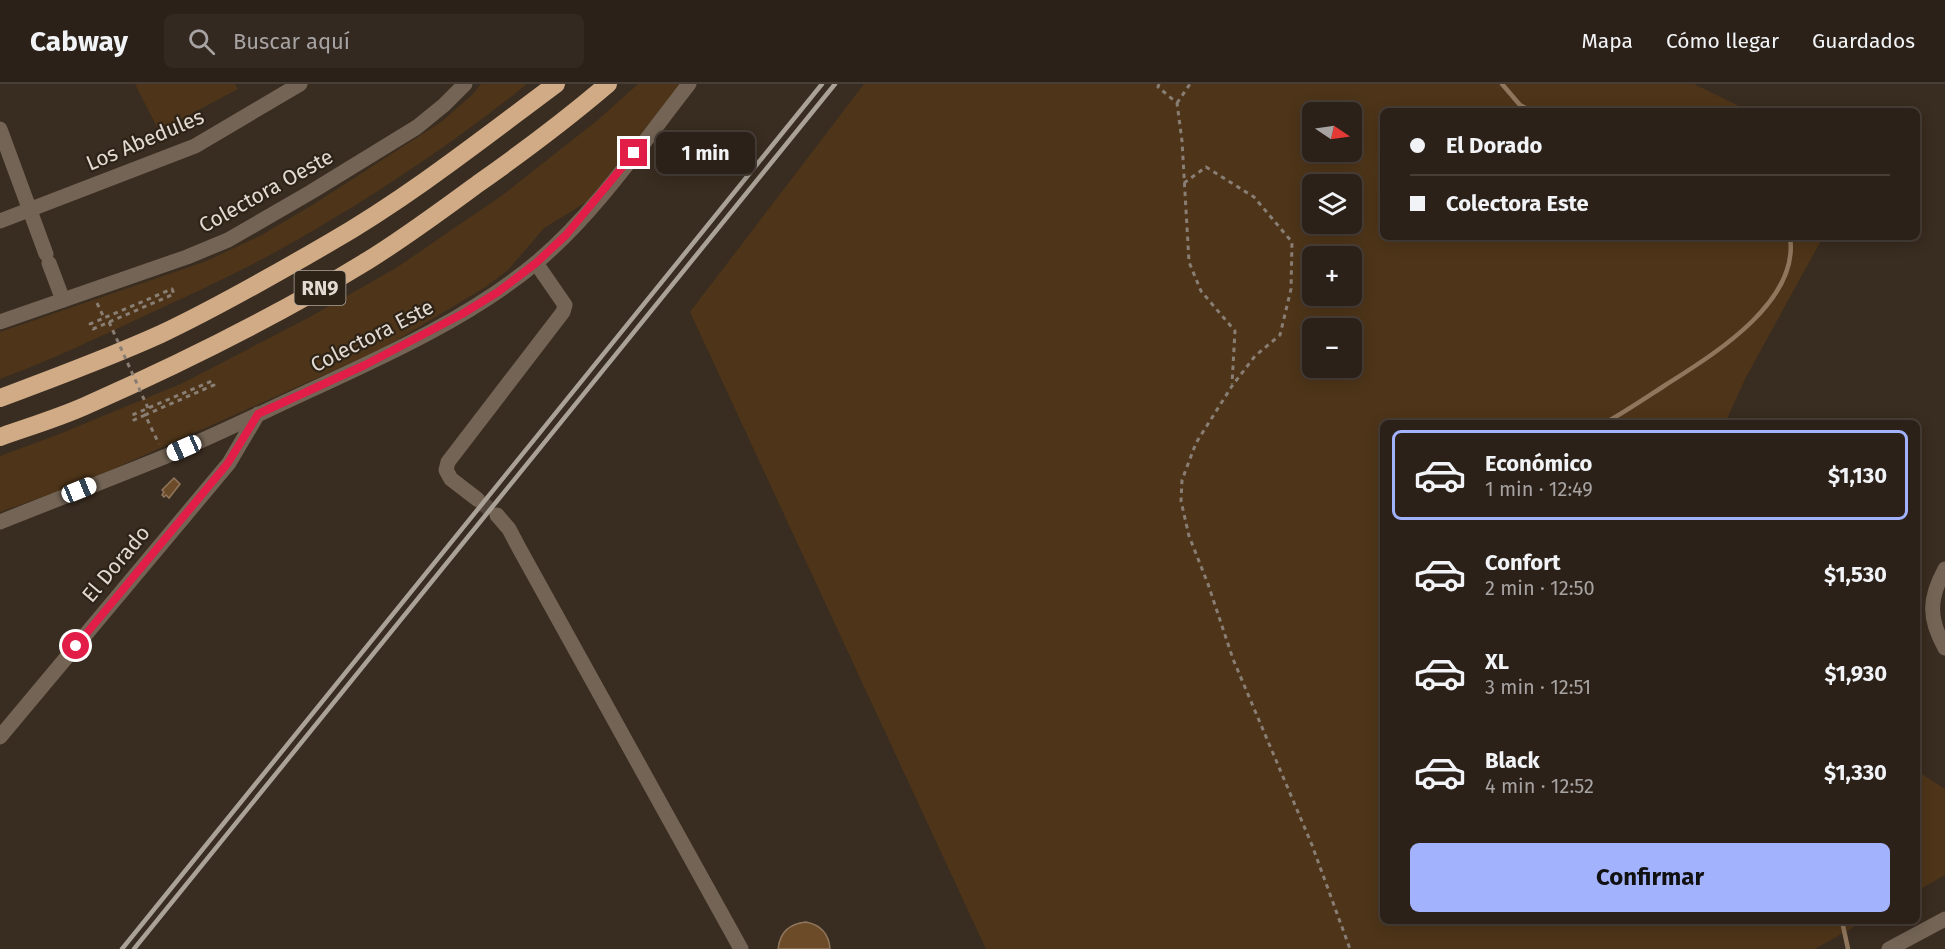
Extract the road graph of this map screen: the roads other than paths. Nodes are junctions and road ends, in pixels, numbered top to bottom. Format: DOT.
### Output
graph roads {
  1 [pos="300,84"];
  2 [pos="465,84"];
  3 [pos="556,84"];
  4 [pos="608,84"];
  5 [pos="690,84"];
  6 [pos="0,129"];
  7 [pos="30,210"];
  8 [pos="0,221"];
  9 [pos="536,263"];
  10 [pos="69,298"];
  11 [pos="0,322"];
  12 [pos="0,398"];
  13 [pos="258,414"];
  14 [pos="0,437"];
  15 [pos="477,499"];
  16 [pos="497,515"];
  17 [pos="0,522"];
  18 [pos="1945,569"];
  19 [pos="1945,648"];
  20 [pos="0,737"];
  21 [pos="1945,919"];
  22 [pos="741,949"];
  23 [pos="1889,949"];
  1 -- 7 [label="street, Los Abedules"];
  2 -- 10 [label="street, Colectora Oeste"];
  3 -- 12 [label="highway, RN9"];
  4 -- 14 [label="highway, RN9"];
  5 -- 9 [label="street, Colectora Este"];
  6 -- 7 [label="street"];
  7 -- 8 [label="street, Los Abedules"];
  7 -- 10 [label="street"];
  9 -- 13 [label="street, Colectora Este"];
  9 -- 15 [label="street"];
  10 -- 11 [label="street, Colectora Oeste"];
  13 -- 17 [label="street, Colectora Este"];
  13 -- 20 [label="street, El Dorado"];
  16 -- 22 [label="street"];
  18 -- 19 [label="street"];
  21 -- 23 [label="street"];
}
